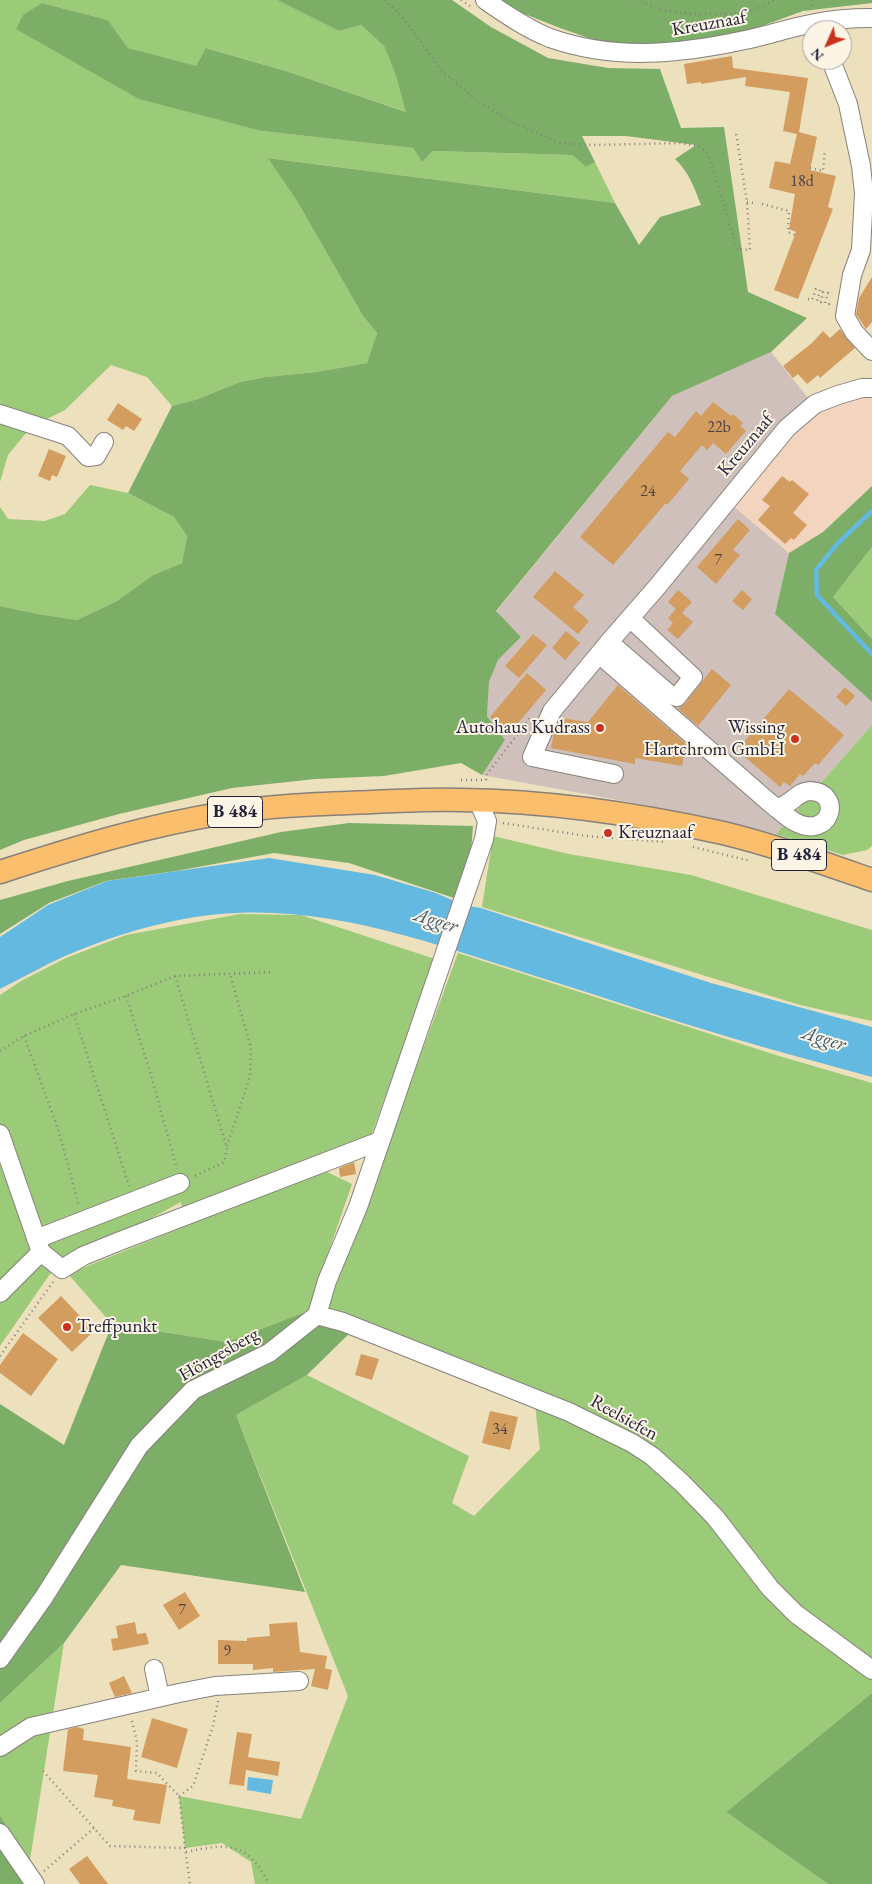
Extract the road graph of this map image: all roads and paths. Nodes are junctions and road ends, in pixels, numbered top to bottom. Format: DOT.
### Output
graph roads {
  1 [pos="385,0"];
  2 [pos="484,0"];
  3 [pos="637,0"];
  4 [pos="774,0"];
  5 [pos="872,18"];
  6 [pos="841,20"];
  7 [pos="802,29"];
  8 [pos="835,70"];
  9 [pos="736,133"];
  10 [pos="825,150"];
  11 [pos="810,168"];
  12 [pos="747,202"];
  13 [pos="754,203"];
  14 [pos="762,204"];
  15 [pos="795,235"];
  16 [pos="832,294"];
  17 [pos="808,299"];
  18 [pos="872,351"];
  19 [pos="872,388"];
  20 [pos="0,414"];
  21 [pos="104,442"];
  22 [pos="741,484"];
  23 [pos="719,491"];
  24 [pos="630,618"];
  25 [pos="609,642"];
  26 [pos="614,774"];
  27 [pos="478,800"];
  28 [pos="773,805"];
  29 [pos="487,821"];
  30 [pos="673,842"];
  31 [pos="692,847"];
  32 [pos="760,864"];
  33 [pos="0,872"];
  34 [pos="872,880"];
  35 [pos="273,972"];
  36 [pos="230,974"];
  37 [pos="175,976"];
  38 [pos="126,996"];
  39 [pos="74,1014"];
  40 [pos="24,1036"];
  41 [pos="0,1051"];
  42 [pos="0,1134"];
  43 [pos="380,1141"];
  44 [pos="227,1148"];
  45 [pos="3,1158"];
  46 [pos="180,1183"];
  47 [pos="134,1201"];
  48 [pos="83,1221"];
  49 [pos="38,1246"];
  50 [pos="62,1269"];
  51 [pos="0,1293"];
  52 [pos="317,1314"];
  53 [pos="0,1356"];
  54 [pos="0,1659"];
  55 [pos="154,1669"];
  56 [pos="872,1670"];
  57 [pos="299,1681"];
  58 [pos="215,1686"];
  59 [pos="160,1697"];
  60 [pos="128,1704"];
  61 [pos="0,1747"];
  62 [pos="43,1770"];
  63 [pos="179,1796"];
  64 [pos="94,1828"];
  65 [pos="0,1833"];
  66 [pos="185,1850"];
  67 [pos="34,1883"];
  68 [pos="190,1884"];
  69 [pos="269,1884"];
  1 -- 12 [label="path"];
  2 -- 7 [label="street, Kreuznaaf"];
  3 -- 4 [label="path"];
  5 -- 6 [label="street, Kreuznaaf"];
  8 -- 18 [label="street"];
  9 -- 12 [label="path"];
  10 -- 11 [label="path"];
  12 -- 13 [label="path"];
  14 -- 15 [label="path"];
  16 -- 17 [label="path"];
  19 -- 22 [label="street, Kreuznaaf"];
  20 -- 21 [label="street"];
  22 -- 23 [label="street"];
  22 -- 24 [label="street, Kreuznaaf"];
  24 -- 25 [label="street, Kreuznaaf"];
  24 -- 25 [label="street"];
  25 -- 26 [label="street, Kreuznaaf"];
  25 -- 28 [label="street"];
  27 -- 29 [label="street"];
  27 -- 33 [label="main road, B 484"];
  27 -- 34 [label="main road, B 484"];
  29 -- 30 [label="path"];
  29 -- 43 [label="street"];
  31 -- 32 [label="path"];
  35 -- 36 [label="path"];
  36 -- 37 [label="path"];
  36 -- 44 [label="path"];
  37 -- 38 [label="path"];
  37 -- 44 [label="path"];
  38 -- 39 [label="path"];
  38 -- 46 [label="path"];
  39 -- 40 [label="path"];
  39 -- 47 [label="path"];
  40 -- 41 [label="path"];
  40 -- 48 [label="path"];
  42 -- 45 [label="street"];
  43 -- 50 [label="street"];
  43 -- 52 [label="street"];
  44 -- 46 [label="path"];
  45 -- 49 [label="street"];
  46 -- 47 [label="street"];
  47 -- 48 [label="street"];
  48 -- 49 [label="street"];
  49 -- 50 [label="street"];
  49 -- 51 [label="street"];
  50 -- 53 [label="path"];
  52 -- 54 [label="street, Höngesberg"];
  52 -- 56 [label="street, Reelsiefen"];
  55 -- 59 [label="street"];
  57 -- 58 [label="street"];
  58 -- 59 [label="street"];
  58 -- 63 [label="path"];
  59 -- 60 [label="street"];
  60 -- 61 [label="street"];
  60 -- 63 [label="path"];
  62 -- 64 [label="path"];
  63 -- 66 [label="path"];
  64 -- 66 [label="path"];
  64 -- 67 [label="path"];
  65 -- 67 [label="street"];
  66 -- 68 [label="path"];
  66 -- 69 [label="path"];
}
